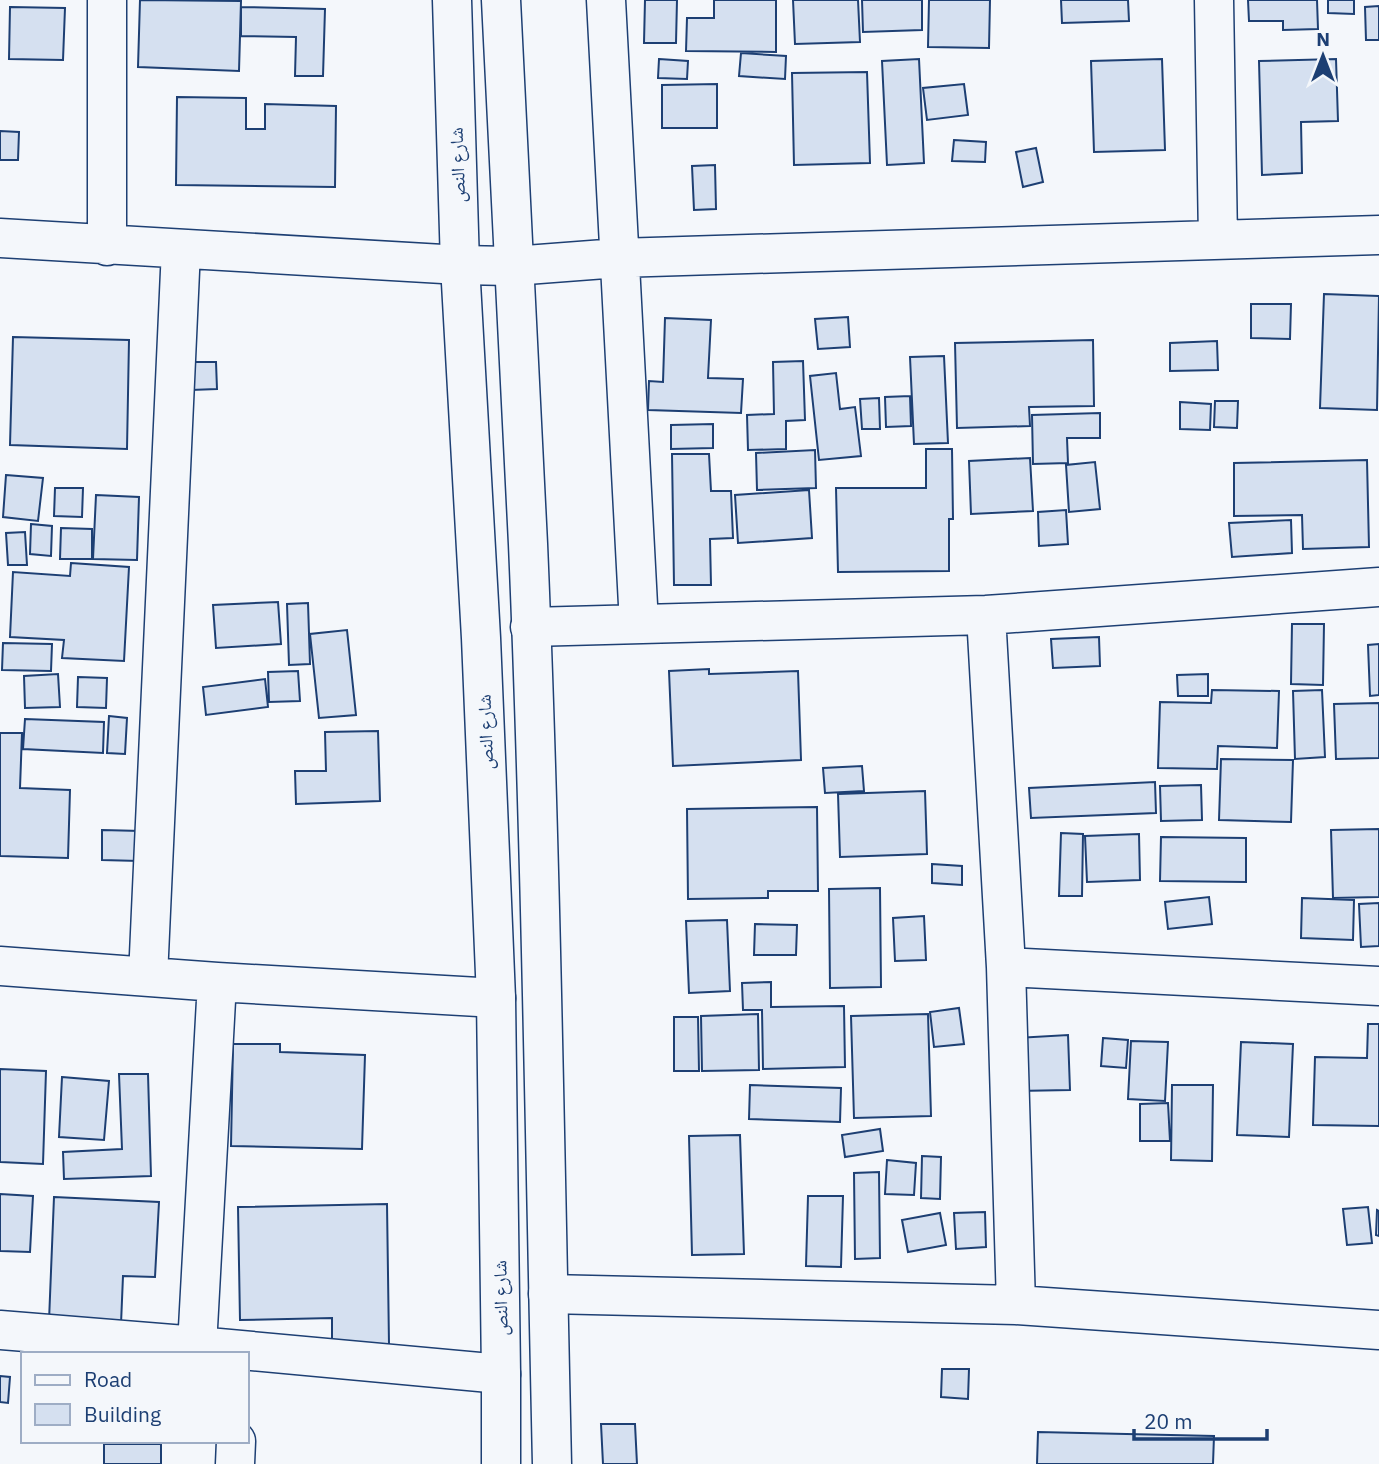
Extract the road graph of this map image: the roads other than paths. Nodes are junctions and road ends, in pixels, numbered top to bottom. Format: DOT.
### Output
graph roads {
  1 [pos="107,0"];
  2 [pos="452,0"];
  3 [pos="501,0"];
  4 [pos="606,0"];
  5 [pos="1214,0"];
  6 [pos="1379,235"];
  7 [pos="0,238"];
  8 [pos="1218,240"];
  9 [pos="107,246"];
  10 [pos="181,248"];
  11 [pos="618,258"];
  12 [pos="460,265"];
  13 [pos="513,266"];
  14 [pos="1379,587"];
  15 [pos="986,615"];
  16 [pos="639,624"];
  17 [pos="530,626"];
  18 [pos="0,966"];
  19 [pos="1006,967"];
  20 [pos="148,977"];
  21 [pos="217,982"];
  22 [pos="1379,986"];
  23 [pos="496,998"];
  24 [pos="548,1294"];
  25 [pos="1016,1305"];
  26 [pos="0,1330"];
  27 [pos="1379,1330"];
  28 [pos="197,1346"];
  29 [pos="240,1352"];
  30 [pos="248,1353"];
  31 [pos="501,1374"];
  32 [pos="236,1443"];
  33 [pos="235,1464"];
  34 [pos="500,1464"];
  35 [pos="552,1464"];
  1 -- 9 [label="street"];
  2 -- 12 [label="street, شارع النص"];
  3 -- 13 [label="street"];
  4 -- 11 [label="street"];
  5 -- 8 [label="street"];
  6 -- 8 [label="street"];
  7 -- 9 [label="street"];
  8 -- 11 [label="street"];
  9 -- 10 [label="street"];
  10 -- 12 [label="street"];
  10 -- 20 [label="street"];
  11 -- 13 [label="street"];
  11 -- 16 [label="street"];
  12 -- 13 [label="street"];
  12 -- 23 [label="street, شارع النص"];
  13 -- 17 [label="street"];
  14 -- 15 [label="street"];
  15 -- 16 [label="street"];
  15 -- 19 [label="street"];
  16 -- 17 [label="street"];
  17 -- 24 [label="street"];
  18 -- 20 [label="street"];
  19 -- 22 [label="street"];
  19 -- 25 [label="street"];
  20 -- 21 [label="street"];
  21 -- 23 [label="street"];
  21 -- 28 [label="street"];
  23 -- 31 [label="street, شارع النص"];
  24 -- 25 [label="street"];
  24 -- 35 [label="street"];
  25 -- 27 [label="street"];
  26 -- 28 [label="street"];
  28 -- 29 [label="street"];
  30 -- 31 [label="street"];
  31 -- 34 [label="street, شارع النص"];
  32 -- 33 [label="street"];
}
